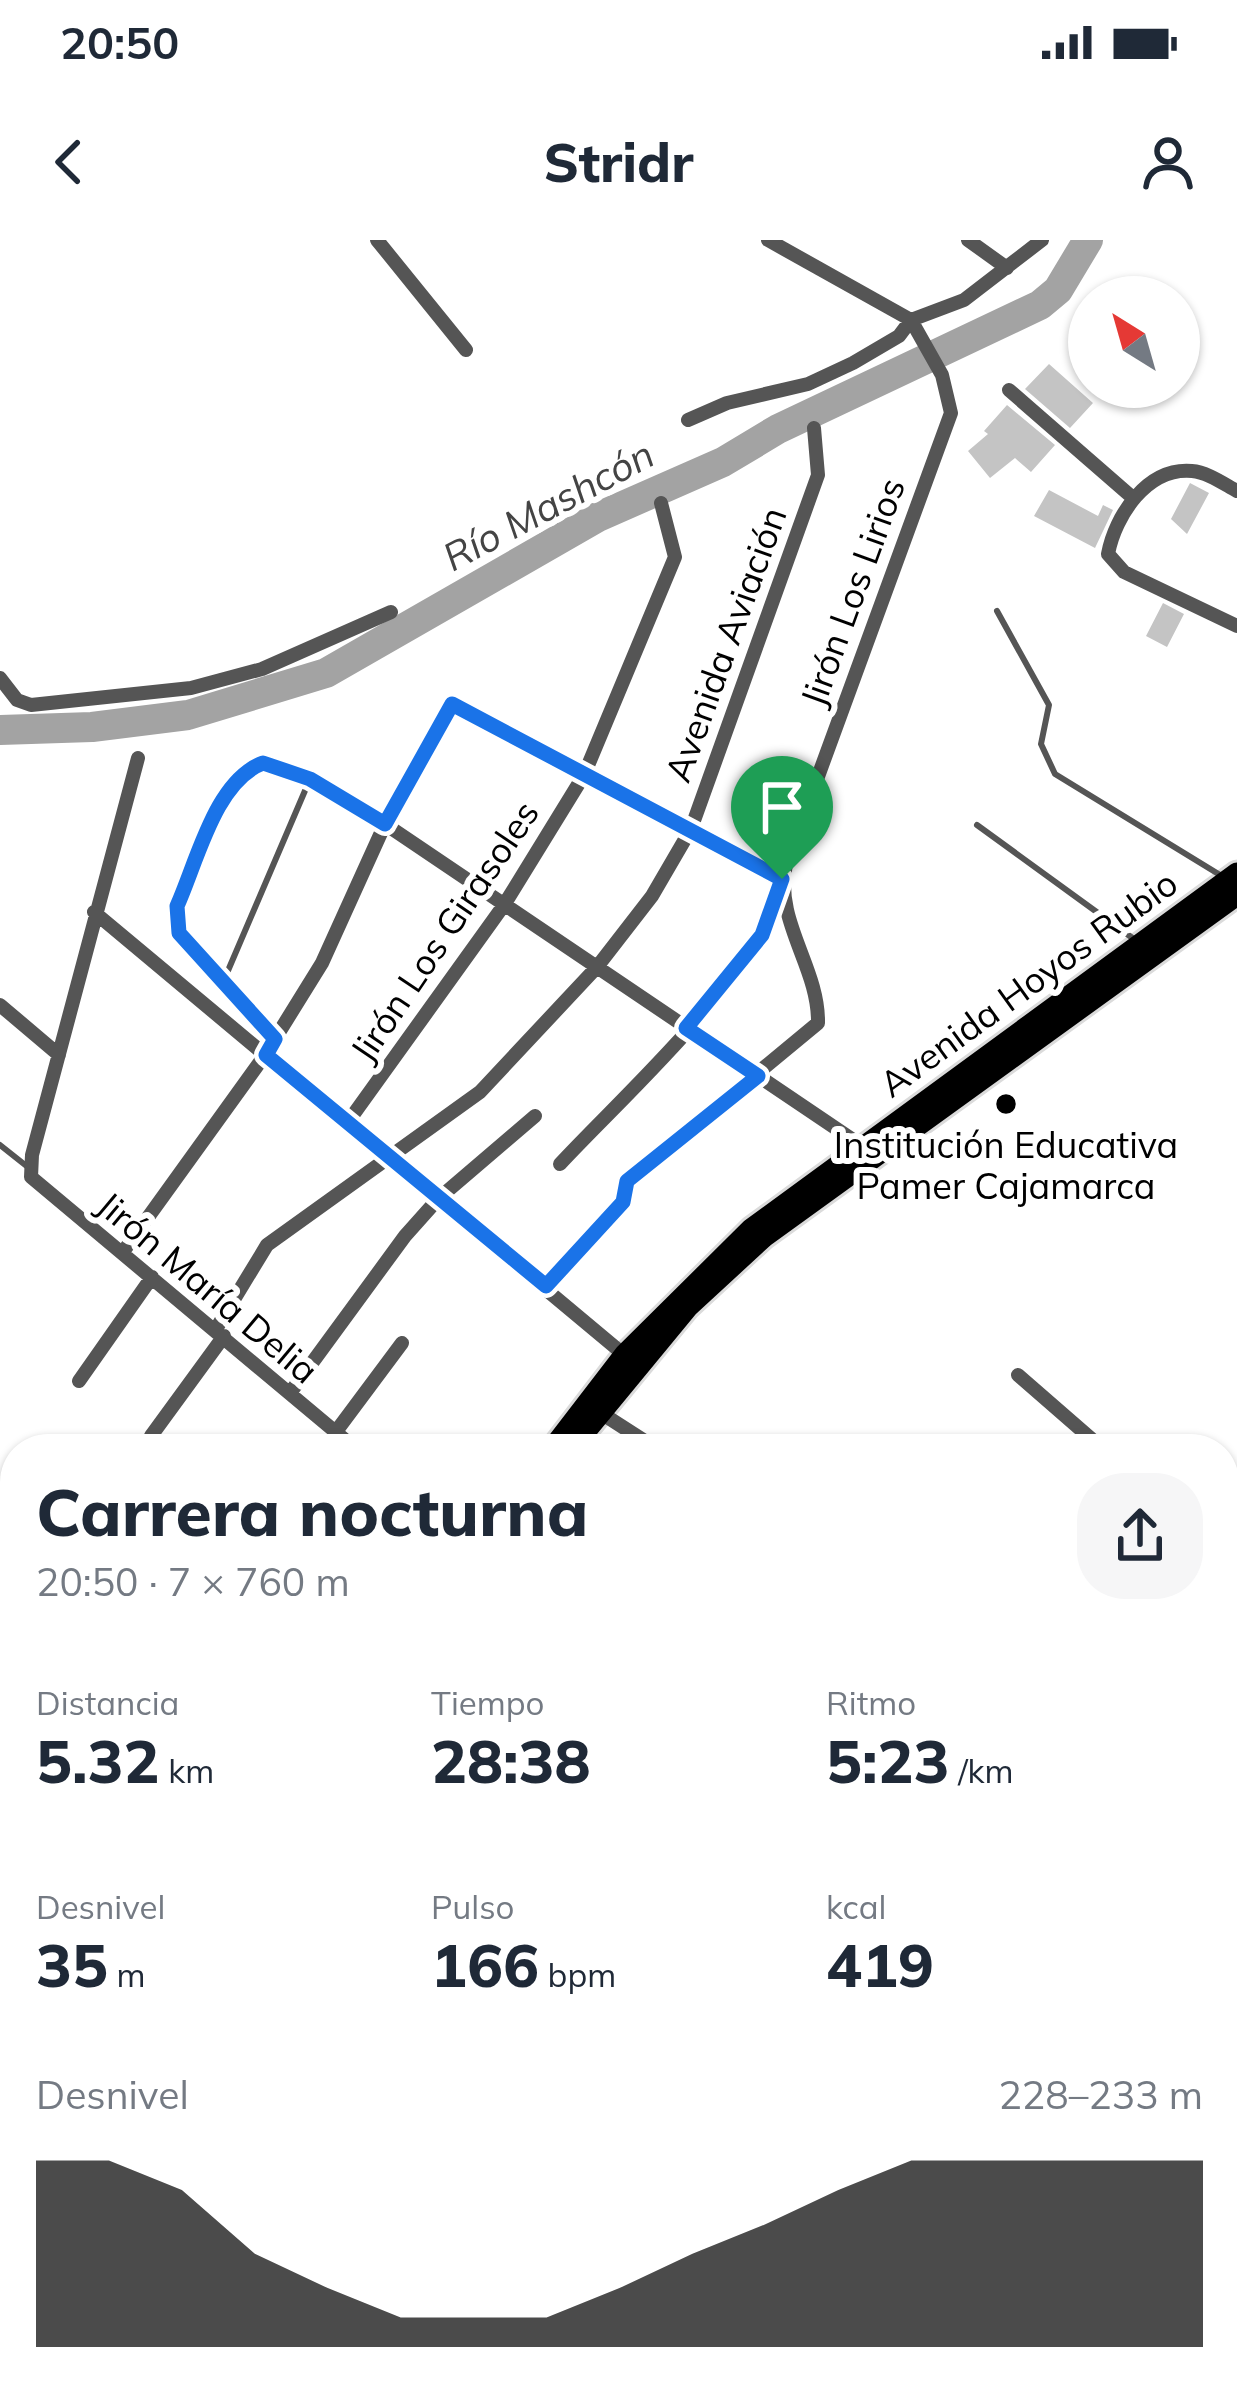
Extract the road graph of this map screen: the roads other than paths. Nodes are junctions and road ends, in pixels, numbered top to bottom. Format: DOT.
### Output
graph roads {
  1 [pos="377,240"];
  2 [pos="768,240"];
  3 [pos="968,240"];
  4 [pos="1042,240"];
  5 [pos="1007,268"];
  6 [pos="910,320"];
  7 [pos="466,350"];
  8 [pos="1009,390"];
  9 [pos="688,420"];
  10 [pos="814,428"];
  11 [pos="1237,491"];
  12 [pos="1133,498"];
  13 [pos="661,503"];
  14 [pos="998,611"];
  15 [pos="391,612"];
  16 [pos="1237,626"];
  17 [pos="0,678"];
  18 [pos="138,758"];
  19 [pos="584,775"];
  20 [pos="310,779"];
  21 [pos="385,824"];
  22 [pos="977,826"];
  23 [pos="691,829"];
  24 [pos="782,879"];
  25 [pos="1235,883"];
  26 [pos="504,905"];
  27 [pos="94,912"];
  28 [pos="1148,949"];
  29 [pos="598,967"];
  30 [pos="224,980"];
  31 [pos="0,1005"];
  32 [pos="686,1028"];
  33 [pos="275,1039"];
  34 [pos="58,1055"];
  35 [pos="266,1055"];
  36 [pos="758,1076"];
  37 [pos="535,1116"];
  38 [pos="348,1122"];
  39 [pos="0,1145"];
  40 [pos="868,1150"];
  41 [pos="392,1158"];
  42 [pos="560,1164"];
  43 [pos="29,1168"];
  44 [pos="438,1199"];
  45 [pos="123,1252"];
  46 [pos="152,1277"];
  47 [pos="546,1286"];
  48 [pos="220,1332"];
  49 [pos="401,1343"];
  50 [pos="631,1360"];
  51 [pos="1018,1375"];
  52 [pos="79,1381"];
  53 [pos="290,1393"];
  54 [pos="601,1413"];
  55 [pos="336,1432"];
  56 [pos="152,1434"];
  57 [pos="338,1434"];
  58 [pos="565,1434"];
  59 [pos="584,1434"];
  60 [pos="634,1434"];
  61 [pos="1086,1434"];
  1 -- 7 [label="street"];
  2 -- 6 [label="street, Jirón Los Lirios"];
  3 -- 5 [label="street"];
  4 -- 5 [label="street"];
  5 -- 6 [label="street"];
  6 -- 9 [label="street"];
  6 -- 24 [label="street, Jirón Los Lirios"];
  8 -- 12 [label="street"];
  10 -- 23 [label="street, Avenida Aviación"];
  11 -- 12 [label="street"];
  12 -- 16 [label="street"];
  13 -- 19 [label="street, Jirón Los Girasoles"];
  14 -- 25 [label="lane"];
  15 -- 17 [label="street"];
  18 -- 27 [label="street"];
  19 -- 21 [label="street"];
  19 -- 23 [label="street"];
  19 -- 26 [label="street, Jirón Los Girasoles"];
  20 -- 21 [label="lane"];
  20 -- 30 [label="lane"];
  20 -- 30 [label="lane"];
  21 -- 26 [label="street"];
  21 -- 33 [label="street"];
  22 -- 28 [label="lane"];
  23 -- 24 [label="street"];
  23 -- 29 [label="street, Avenida Aviación"];
  24 -- 32 [label="street, Jirón Los Lirios"];
  24 -- 36 [label="street"];
  25 -- 28 [label="main road, Avenida Hoyos Rubio"];
  26 -- 29 [label="street"];
  26 -- 38 [label="street, Jirón Los Girasoles"];
  27 -- 34 [label="street"];
  27 -- 35 [label="street"];
  28 -- 40 [label="main road, Avenida Hoyos Rubio"];
  29 -- 32 [label="street"];
  29 -- 41 [label="street, Avenida Aviación"];
  30 -- 33 [label="lane"];
  31 -- 34 [label="street"];
  32 -- 36 [label="street"];
  32 -- 42 [label="street, Jirón Los Lirios"];
  33 -- 35 [label="street"];
  34 -- 43 [label="street"];
  35 -- 38 [label="street"];
  35 -- 45 [label="street"];
  36 -- 40 [label="street"];
  36 -- 47 [label="street"];
  37 -- 44 [label="street"];
  38 -- 41 [label="street"];
  39 -- 43 [label="lane"];
  40 -- 50 [label="main road, Avenida Hoyos Rubio"];
  41 -- 44 [label="street"];
  41 -- 48 [label="street, Avenida Aviación"];
  43 -- 45 [label="street, Jirón María Delia"];
  44 -- 47 [label="street"];
  44 -- 53 [label="street"];
  45 -- 46 [label="street, Jirón María Delia"];
  46 -- 48 [label="street, Jirón María Delia"];
  46 -- 52 [label="street"];
  47 -- 50 [label="street"];
  48 -- 53 [label="street, Jirón María Delia"];
  48 -- 56 [label="street, Avenida Aviación"];
  49 -- 55 [label="street"];
  50 -- 54 [label="main road, Avenida Hoyos Rubio"];
  50 -- 58 [label="main road, Avenida Hoyos Rubio"];
  51 -- 61 [label="street"];
  53 -- 55 [label="street, Jirón María Delia"];
  54 -- 59 [label="main road, Avenida Hoyos Rubio"];
  54 -- 60 [label="street"];
  55 -- 57 [label="street, Jirón María Delia"];
}
